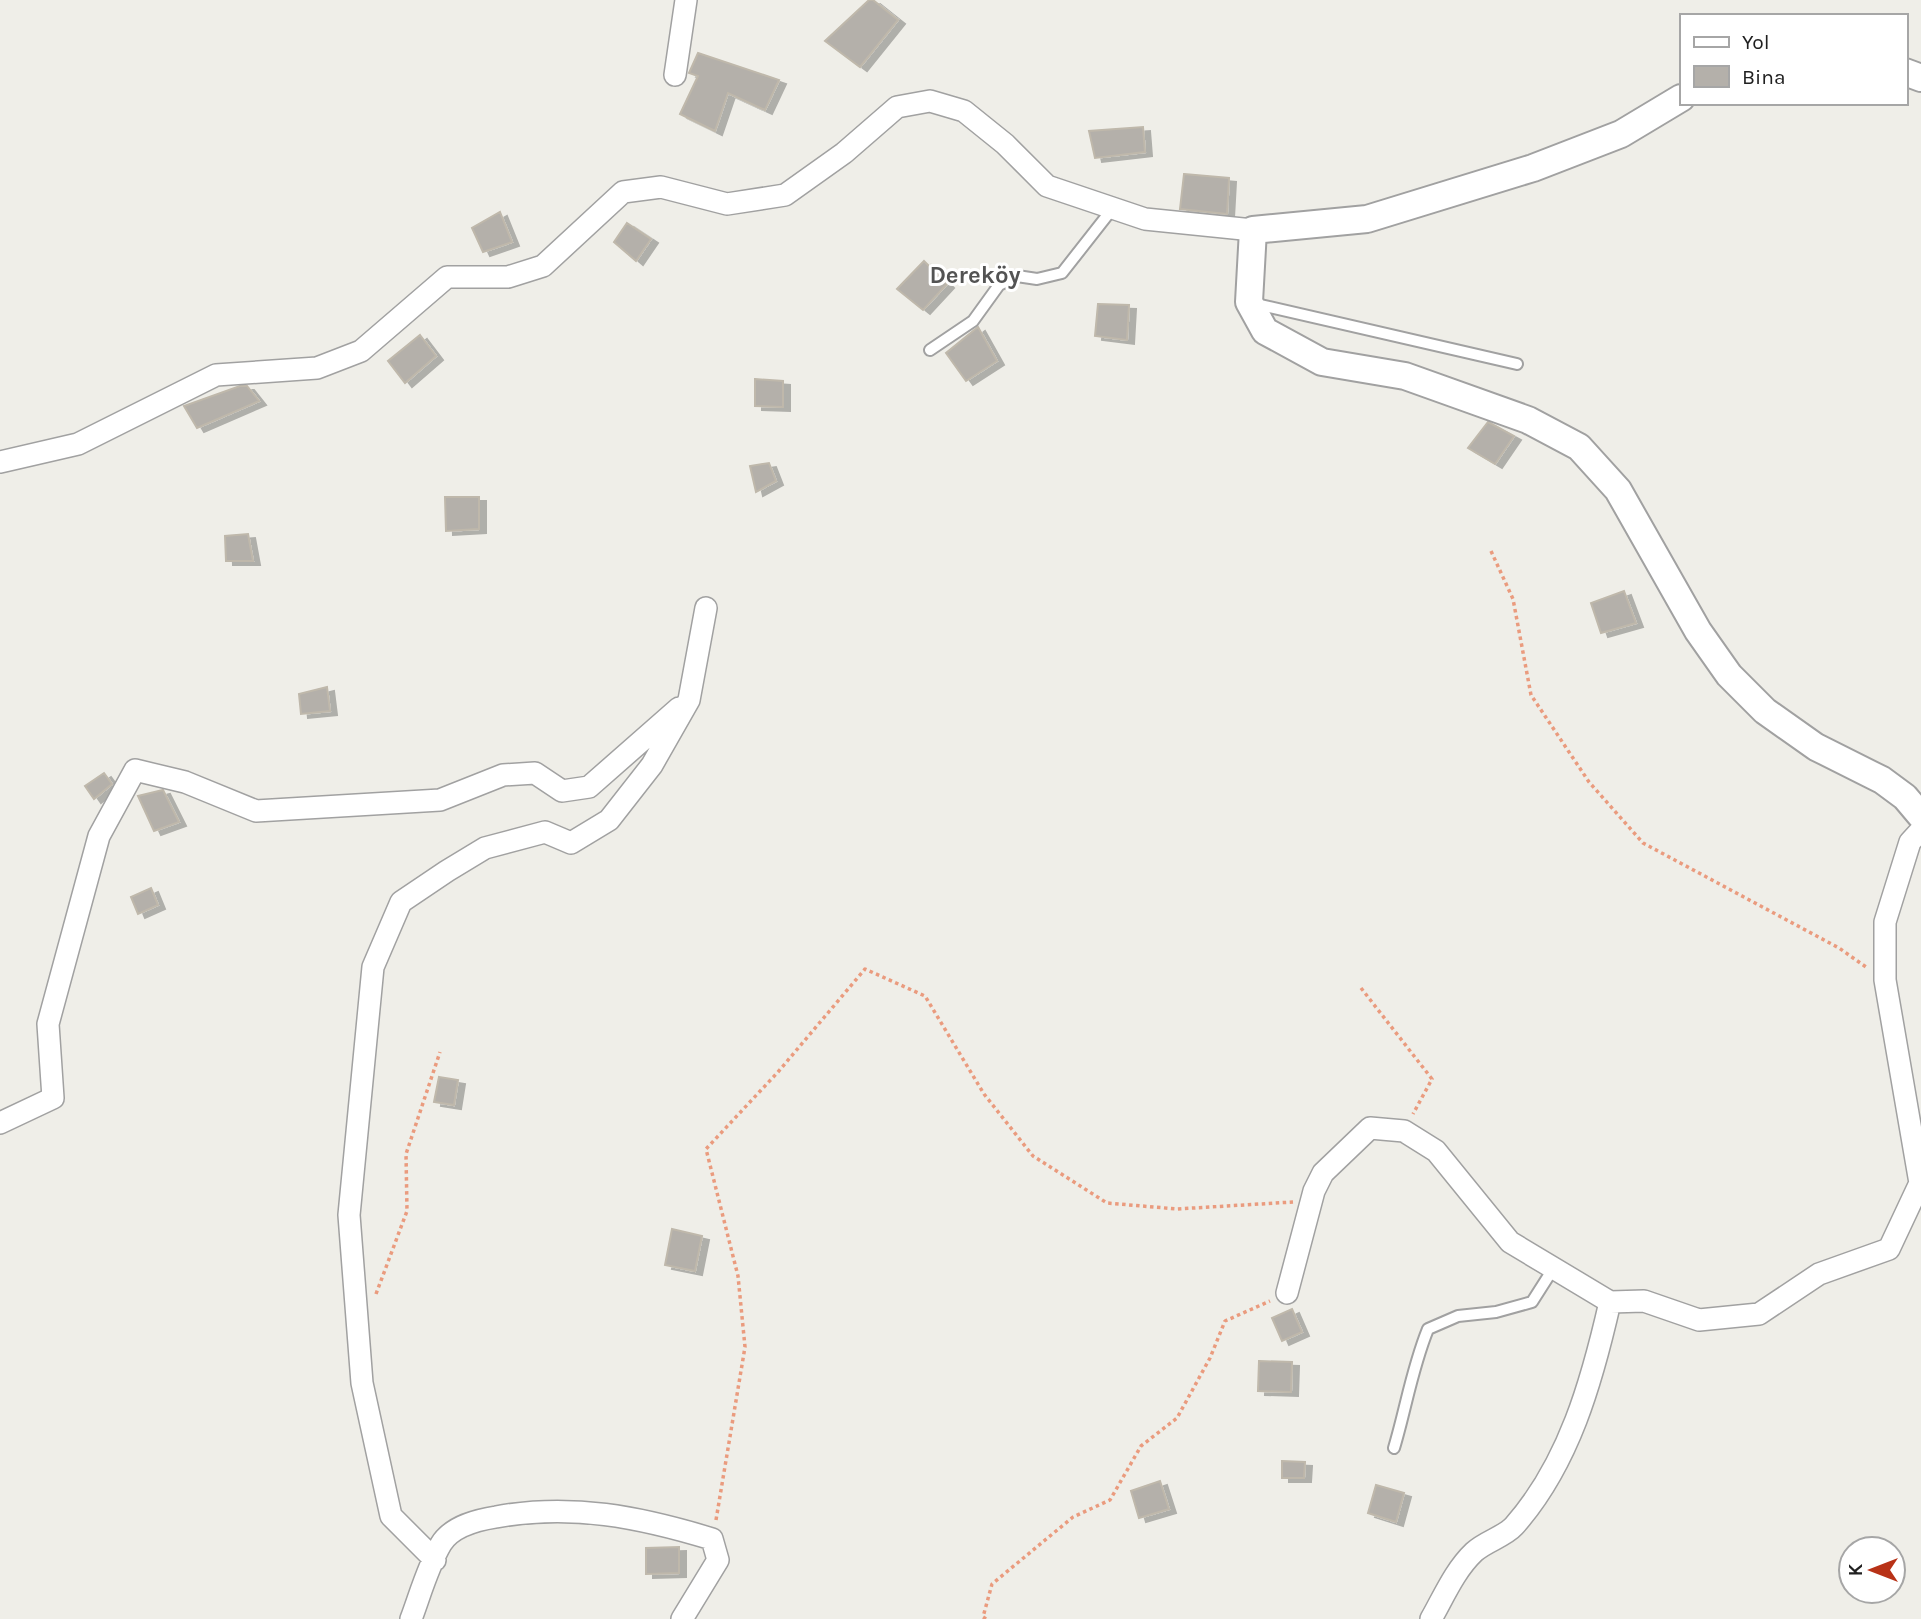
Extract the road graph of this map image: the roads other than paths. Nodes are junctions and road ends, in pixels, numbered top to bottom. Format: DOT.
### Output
graph roads {
  1 [pos="686,0"];
  2 [pos="675,75"];
  3 [pos="1680,99"];
  4 [pos="1113,208"];
  5 [pos="1253,230"];
  6 [pos="1249,302"];
  7 [pos="930,350"];
  8 [pos="1517,364"];
  9 [pos="0,462"];
  10 [pos="706,608"];
  11 [pos="689,700"];
  12 [pos="1921,816"];
  13 [pos="1921,830"];
  14 [pos="0,1123"];
  15 [pos="1553,1269"];
  16 [pos="1287,1293"];
  17 [pos="1610,1302"];
  18 [pos="1394,1448"];
  19 [pos="435,1560"];
  20 [pos="411,1619"];
  21 [pos="682,1619"];
  22 [pos="1431,1619"];
  1 -- 2 [label="street"];
  3 -- 5 [label="street"];
  4 -- 5 [label="street"];
  4 -- 7 [label="lane"];
  4 -- 9 [label="street"];
  5 -- 6 [label="street"];
  6 -- 8 [label="lane"];
  6 -- 12 [label="street"];
  10 -- 11 [label="street"];
  11 -- 14 [label="street"];
  11 -- 19 [label="street"];
  13 -- 17 [label="street"];
  15 -- 16 [label="street"];
  15 -- 17 [label="street"];
  15 -- 18 [label="lane"];
  17 -- 22 [label="street"];
  19 -- 20 [label="street"];
  19 -- 21 [label="street"];
}
